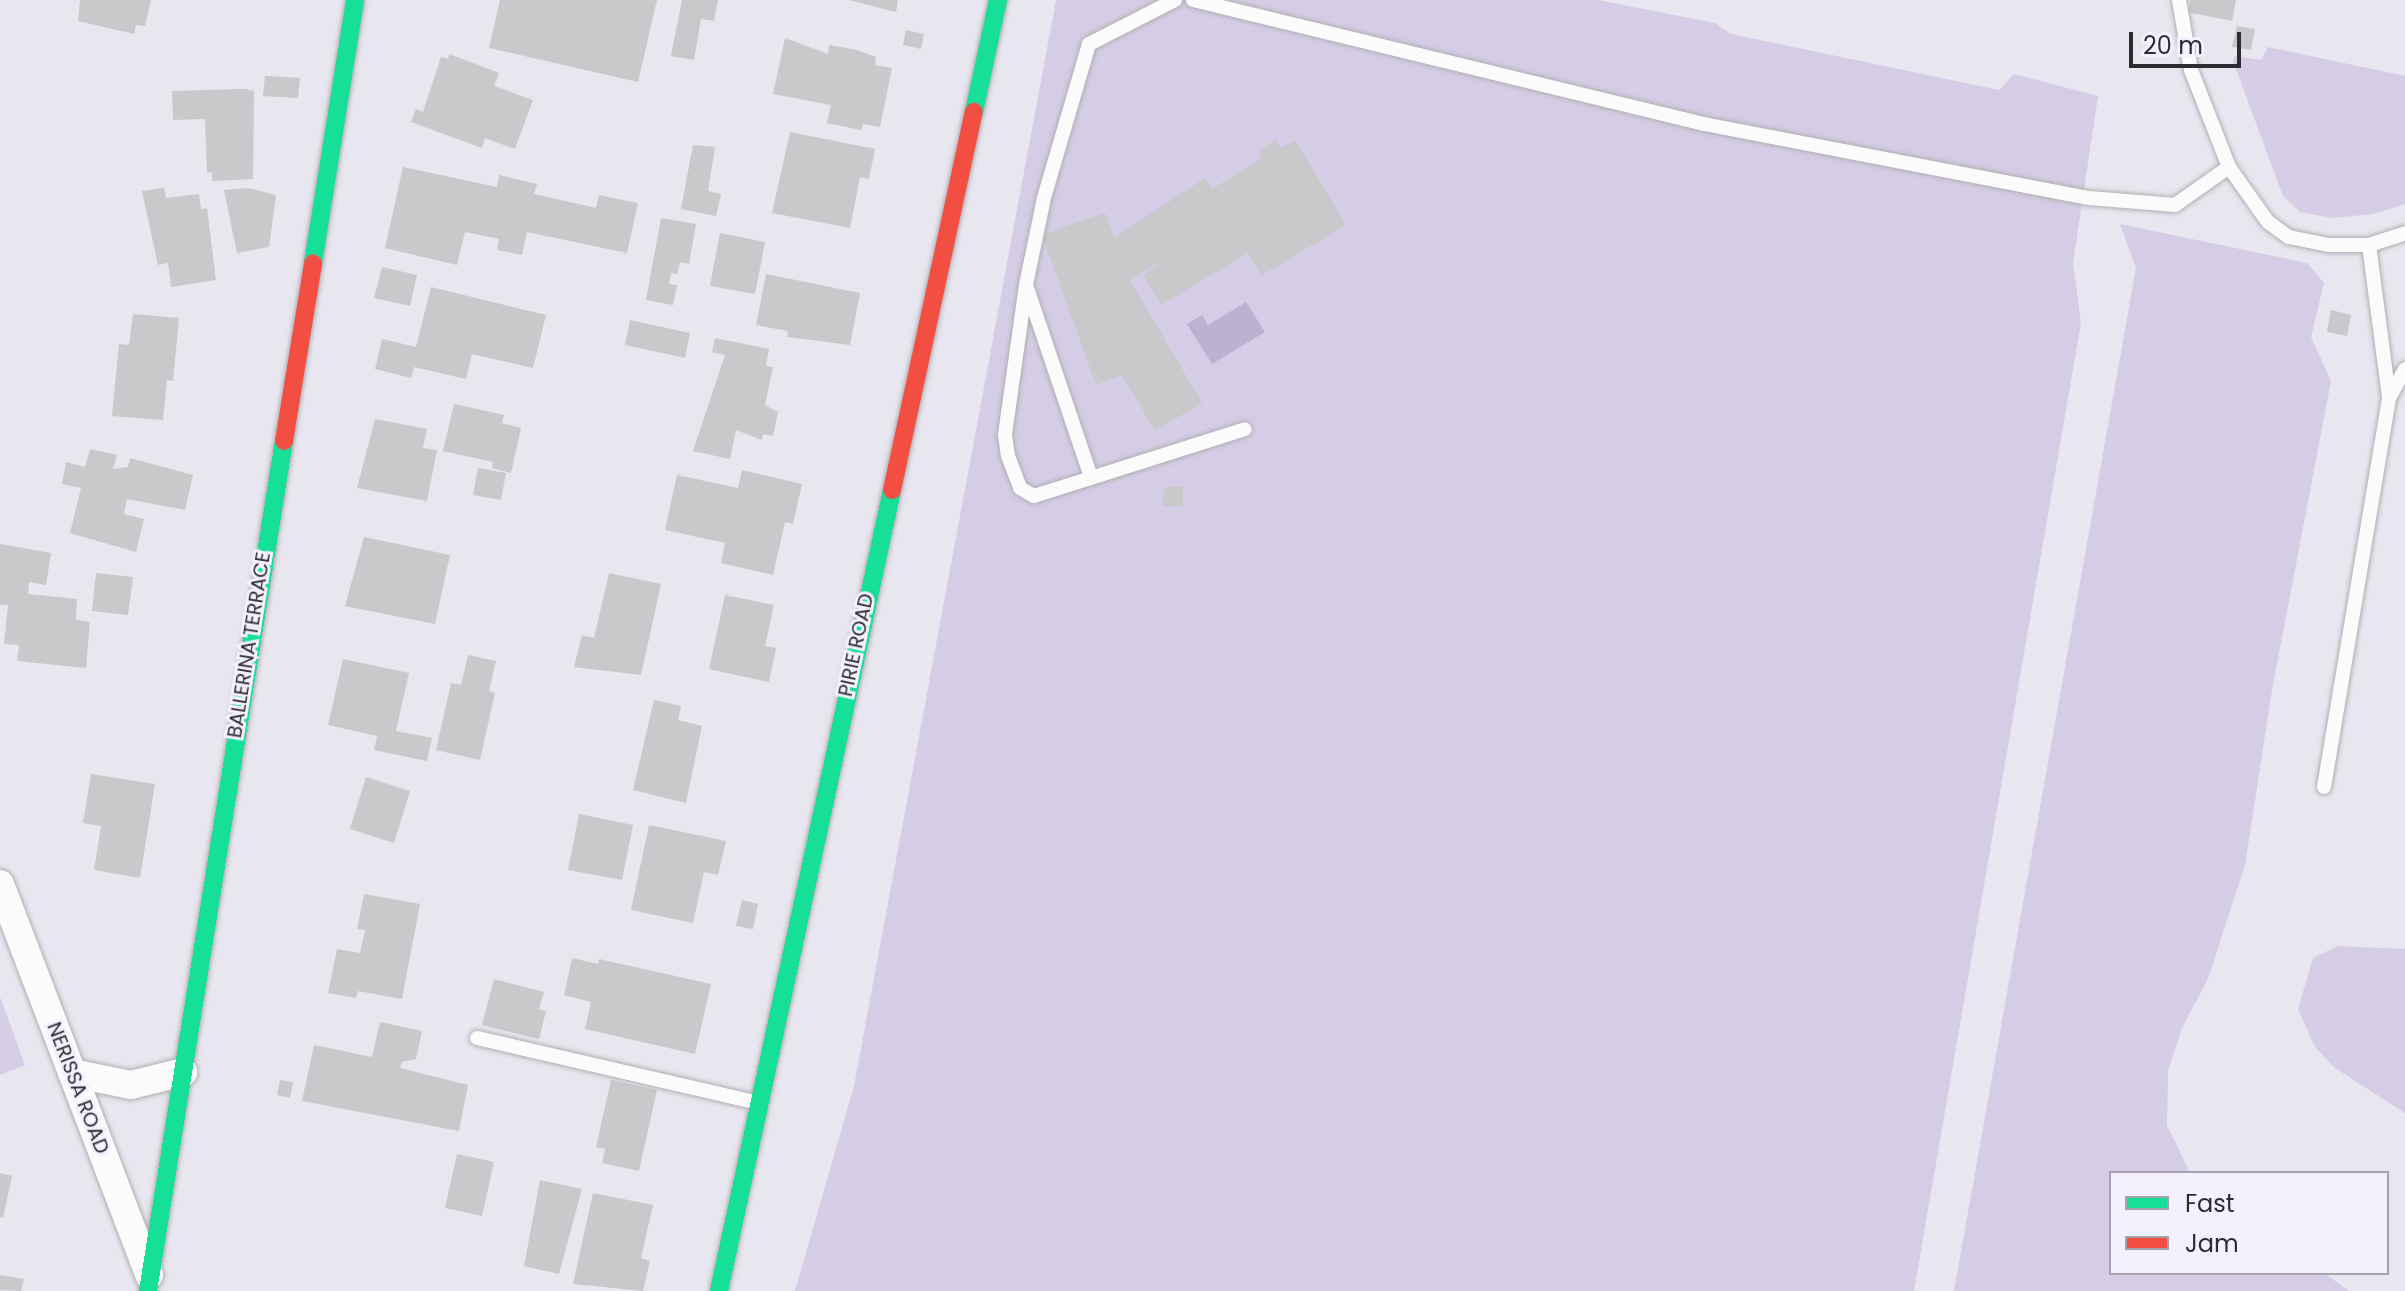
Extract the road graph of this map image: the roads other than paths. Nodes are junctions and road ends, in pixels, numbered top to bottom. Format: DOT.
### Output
graph roads {
  1 [pos="355,0"];
  2 [pos="998,0"];
  3 [pos="1175,0"];
  4 [pos="1193,0"];
  5 [pos="2179,0"];
  6 [pos="2229,167"];
  7 [pos="2405,233"];
  8 [pos="2369,245"];
  9 [pos="1026,285"];
  10 [pos="2405,369"];
  11 [pos="2389,398"];
  12 [pos="1245,429"];
  13 [pos="1091,477"];
  14 [pos="2324,787"];
  15 [pos="0,884"];
  16 [pos="477,1038"];
  17 [pos="183,1072"];
  18 [pos="72,1073"];
  19 [pos="760,1103"];
  20 [pos="151,1287"];
  21 [pos="719,1291"];
  1 -- 17 [label="street, BALLERINA TERRACE"];
  2 -- 19 [label="street, PIRIE ROAD"];
  3 -- 9 [label="lane"];
  4 -- 6 [label="lane"];
  5 -- 6 [label="lane"];
  6 -- 8 [label="lane"];
  7 -- 8 [label="lane"];
  8 -- 11 [label="lane"];
  9 -- 13 [label="lane"];
  9 -- 13 [label="lane"];
  10 -- 11 [label="lane"];
  11 -- 14 [label="lane"];
  12 -- 13 [label="lane"];
  15 -- 18 [label="street, NERISSA ROAD"];
  16 -- 19 [label="lane"];
  17 -- 18 [label="street"];
  17 -- 20 [label="street, BALLERINA TERRACE"];
  18 -- 20 [label="street, NERISSA ROAD"];
  19 -- 21 [label="street, PIRIE ROAD"];
}
